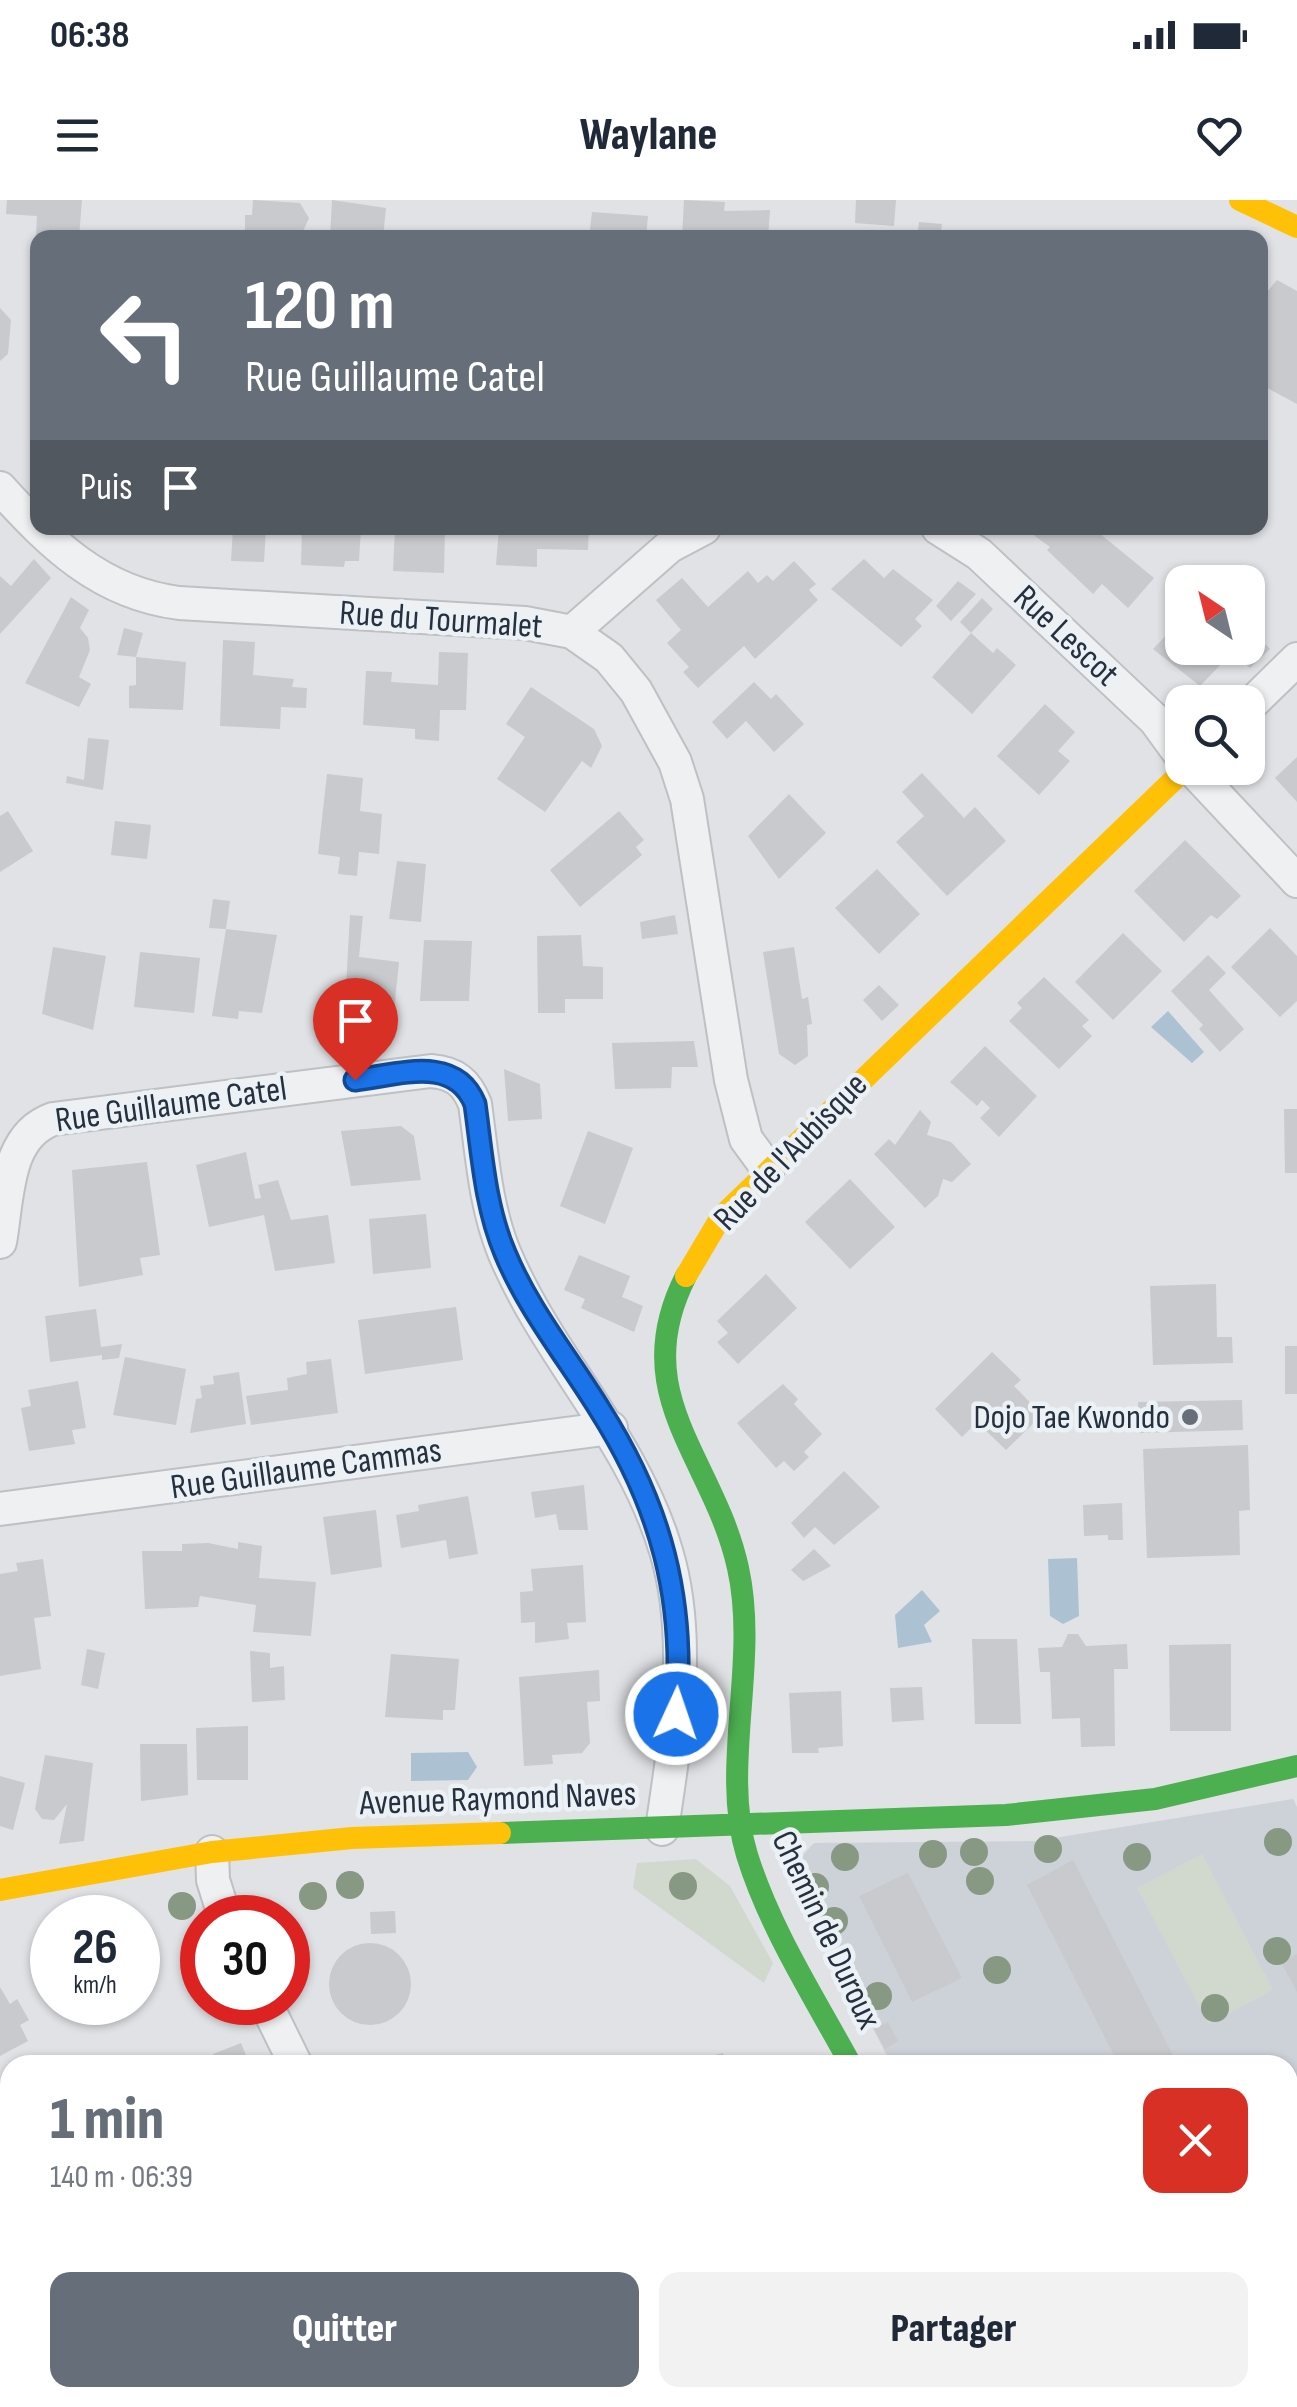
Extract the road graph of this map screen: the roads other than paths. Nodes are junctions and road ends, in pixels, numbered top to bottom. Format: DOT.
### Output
graph roads {
  1 [pos="1240,200"];
  2 [pos="1297,227"];
  3 [pos="0,488"];
  4 [pos="30,518"];
  5 [pos="47,535"];
  6 [pos="691,535"];
  7 [pos="947,535"];
  8 [pos="572,632"];
  9 [pos="1297,659"];
  10 [pos="1265,690"];
  11 [pos="1165,734"];
  12 [pos="1170,785"];
  13 [pos="1204,785"];
  14 [pos="1297,881"];
  15 [pos="768,1168"];
  16 [pos="0,1242"];
  17 [pos="611,1428"];
  18 [pos="0,1509"];
  19 [pos="1297,1766"];
  20 [pos="740,1824"];
  21 [pos="662,1829"];
  22 [pos="212,1852"];
  23 [pos="0,1890"];
  24 [pos="218,1895"];
  25 [pos="276,2025"];
  26 [pos="291,2055"];
  27 [pos="846,2055"];
  1 -- 2 [label="street"];
  3 -- 4 [label="street, Rue du Tourmalet"];
  5 -- 8 [label="street, Rue du Tourmalet"];
  6 -- 8 [label="street"];
  7 -- 11 [label="street, Rue Lescot"];
  8 -- 15 [label="street, Rue du Tourmalet"];
  9 -- 10 [label="street"];
  12 -- 15 [label="street, Rue de l'Aubisque"];
  13 -- 14 [label="street"];
  15 -- 20 [label="street, Rue de l'Aubisque"];
  16 -- 17 [label="street, Rue Guillaume Catel"];
  17 -- 18 [label="street, Rue Guillaume Cammas"];
  17 -- 21 [label="street"];
  19 -- 20 [label="street, Avenue Raymond Naves"];
  20 -- 21 [label="street, Avenue Raymond Naves"];
  20 -- 27 [label="street, Chemin de Duroux"];
  21 -- 22 [label="street, Avenue Raymond Naves"];
  22 -- 23 [label="street, Avenue Raymond Naves"];
  22 -- 24 [label="street"];
  25 -- 26 [label="street"];
}
